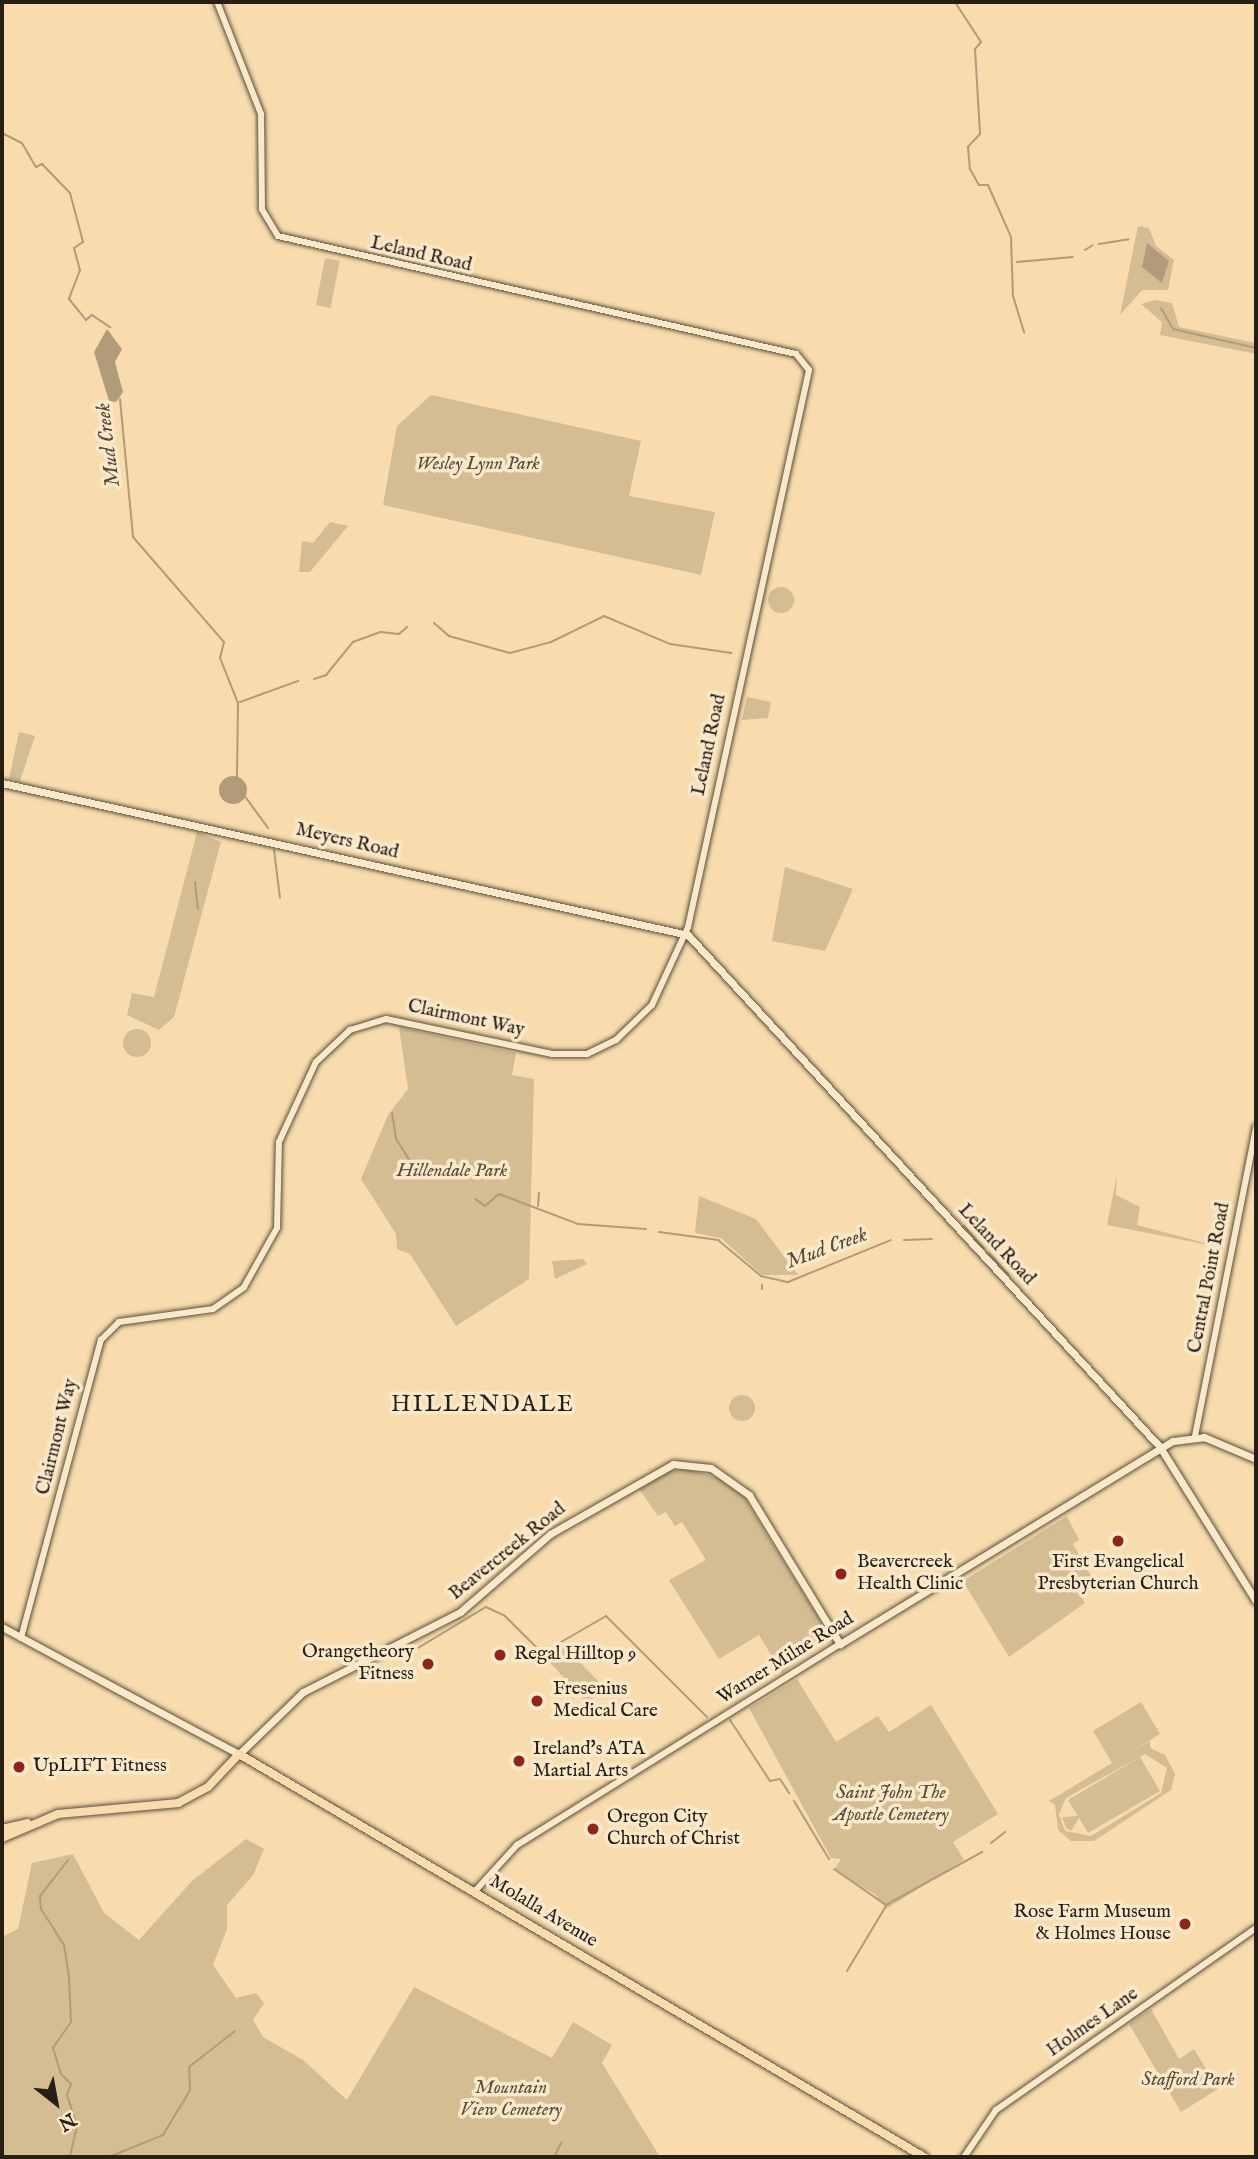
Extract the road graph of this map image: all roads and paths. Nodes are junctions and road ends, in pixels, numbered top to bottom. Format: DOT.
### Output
graph roads {
  1 [pos="217,2"];
  2 [pos="2,783"];
  3 [pos="685,934"];
  4 [pos="1256,1127"];
  5 [pos="1195,1436"];
  6 [pos="1160,1447"];
  7 [pos="1256,1459"];
  8 [pos="1256,1601"];
  9 [pos="2,1627"];
  10 [pos="21,1638"];
  11 [pos="840,1644"];
  12 [pos="239,1755"];
  13 [pos="27,1823"];
  14 [pos="2,1829"];
  15 [pos="2,1838"];
  16 [pos="476,1890"];
  17 [pos="1256,1928"];
  18 [pos="923,2157"];
  19 [pos="964,2157"];
  1 -- 3 [label="street, Leland Road"];
  2 -- 3 [label="main road, Meyers Road"];
  3 -- 6 [label="main road, Leland Road"];
  3 -- 10 [label="street, Clairmont Way"];
  4 -- 5 [label="street, Central Point Road"];
  5 -- 6 [label="main road, Warner Milne Road"];
  5 -- 7 [label="main road"];
  6 -- 8 [label="main road, Leland Road"];
  6 -- 11 [label="main road, Warner Milne Road"];
  9 -- 10 [label="main road, Molalla Avenue"];
  10 -- 12 [label="main road, Molalla Avenue"];
  11 -- 12 [label="main road, Beavercreek Road"];
  11 -- 16 [label="street, Warner Milne Road"];
  12 -- 13 [label="main road, Beavercreek Road"];
  12 -- 16 [label="main road, Molalla Avenue"];
  13 -- 14 [label="main road, Beavercreek Road"];
  13 -- 15 [label="main road, Beavercreek Road"];
  16 -- 18 [label="main road, Molalla Avenue"];
  17 -- 19 [label="street, Holmes Lane"];
}
